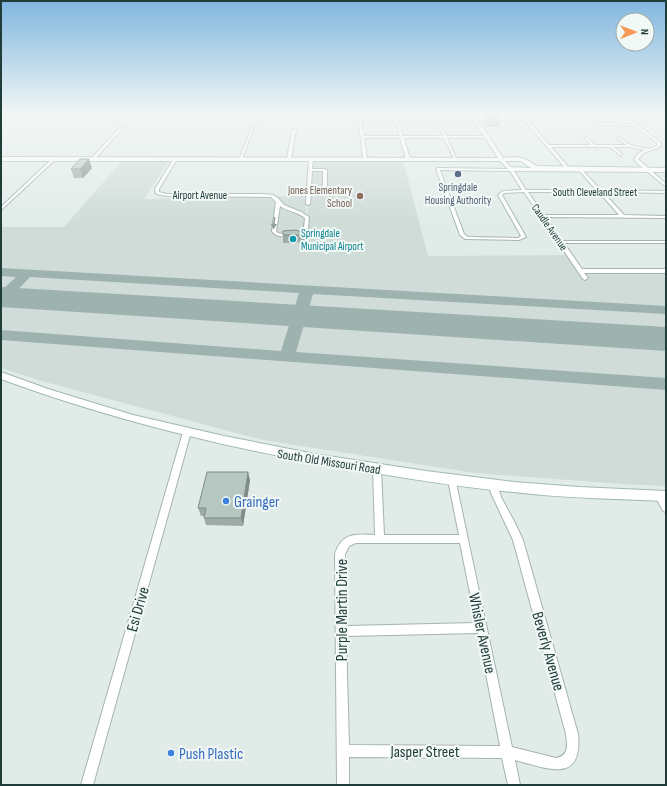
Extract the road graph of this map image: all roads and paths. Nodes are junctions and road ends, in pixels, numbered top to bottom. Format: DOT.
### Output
graph roads {
  1 [pos="101,151"];
  2 [pos="243,151"];
  3 [pos="290,151"];
  4 [pos="364,151"];
  5 [pos="406,151"];
  6 [pos="452,151"];
  7 [pos="498,151"];
  8 [pos="552,151"];
  9 [pos="616,151"];
  10 [pos="648,151"];
  11 [pos="621,155"];
  12 [pos="503,158"];
  13 [pos="54,159"];
  14 [pos="93,159"];
  15 [pos="175,159"];
  16 [pos="240,159"];
  17 [pos="289,159"];
  18 [pos="311,159"];
  19 [pos="365,159"];
  20 [pos="408,159"];
  21 [pos="456,159"];
  22 [pos="2,160"];
  23 [pos="531,168"];
  24 [pos="568,169"];
  25 [pos="580,169"];
  26 [pos="310,170"];
  27 [pos="647,170"];
  28 [pos="666,170"];
  29 [pos="511,171"];
  30 [pos="666,186"];
  31 [pos="309,187"];
  32 [pos="525,192"];
  33 [pos="600,192"];
  34 [pos="666,192"];
  35 [pos="278,202"];
  36 [pos="308,204"];
  37 [pos="1,209"];
  38 [pos="542,216"];
  39 [pos="623,217"];
  40 [pos="666,217"];
  41 [pos="561,242"];
  42 [pos="666,242"];
  43 [pos="580,271"];
  44 [pos="666,271"];
  45 [pos="585,278"];
  46 [pos="1,375"];
  47 [pos="187,432"];
  48 [pos="377,469"];
  49 [pos="452,480"];
  50 [pos="493,485"];
  51 [pos="663,496"];
  52 [pos="666,508"];
  53 [pos="380,539"];
  54 [pos="464,539"];
  55 [pos="482,628"];
  56 [pos="341,631"];
  57 [pos="342,751"];
  58 [pos="508,752"];
  59 [pos="87,785"];
  60 [pos="343,785"];
  61 [pos="514,785"];
  1 -- 14 [label="street"];
  2 -- 16 [label="street"];
  3 -- 17 [label="street"];
  4 -- 19 [label="street"];
  5 -- 20 [label="street"];
  6 -- 21 [label="street"];
  7 -- 12 [label="street"];
  8 -- 24 [label="street"];
  9 -- 11 [label="street"];
  10 -- 27 [label="street"];
  12 -- 21 [label="street"];
  12 -- 23 [label="street"];
  12 -- 29 [label="street"];
  13 -- 14 [label="street"];
  13 -- 22 [label="street"];
  13 -- 37 [label="street"];
  14 -- 15 [label="street"];
  15 -- 16 [label="street"];
  15 -- 35 [label="street, Airport Avenue"];
  16 -- 17 [label="street"];
  17 -- 18 [label="street"];
  18 -- 19 [label="street"];
  18 -- 26 [label="street"];
  19 -- 20 [label="street"];
  20 -- 21 [label="street"];
  23 -- 24 [label="street"];
  23 -- 29 [label="street"];
  24 -- 25 [label="street"];
  25 -- 27 [label="street"];
  25 -- 33 [label="street"];
  26 -- 31 [label="street"];
  26 -- 31 [label="street"];
  27 -- 28 [label="street"];
  27 -- 30 [label="street"];
  29 -- 32 [label="street, Caudle Avenue"];
  29 -- 32 [label="street, South Cleveland Street"];
  31 -- 36 [label="street"];
  32 -- 33 [label="street, South Cleveland Street"];
  32 -- 38 [label="street, Caudle Avenue"];
  33 -- 34 [label="street, South Cleveland Street"];
  33 -- 39 [label="street"];
  35 -- 35 [label="street, Airport Avenue, one-way"];
  38 -- 39 [label="street"];
  38 -- 41 [label="street, Caudle Avenue"];
  39 -- 40 [label="street"];
  41 -- 42 [label="street"];
  41 -- 43 [label="street, Caudle Avenue"];
  43 -- 44 [label="street"];
  43 -- 45 [label="street, Caudle Avenue"];
  46 -- 47 [label="street, South Old Missouri Road"];
  47 -- 48 [label="street, South Old Missouri Road"];
  47 -- 59 [label="street, Esi Drive"];
  48 -- 49 [label="street, South Old Missouri Road"];
  48 -- 53 [label="street"];
  49 -- 50 [label="street, South Old Missouri Road"];
  49 -- 54 [label="street, Whisler Avenue"];
  50 -- 51 [label="street, South Old Missouri Road"];
  50 -- 58 [label="street, Beverly Avenue"];
  51 -- 52 [label="street"];
  53 -- 54 [label="street"];
  53 -- 56 [label="street, Purple Martin Drive"];
  54 -- 55 [label="street, Whisler Avenue"];
  55 -- 56 [label="street"];
  55 -- 58 [label="street, Whisler Avenue"];
  56 -- 57 [label="street, Purple Martin Drive"];
  57 -- 58 [label="street, Jasper Street"];
  57 -- 60 [label="street, Purple Martin Drive"];
  58 -- 61 [label="street, Whisler Avenue"];
}
